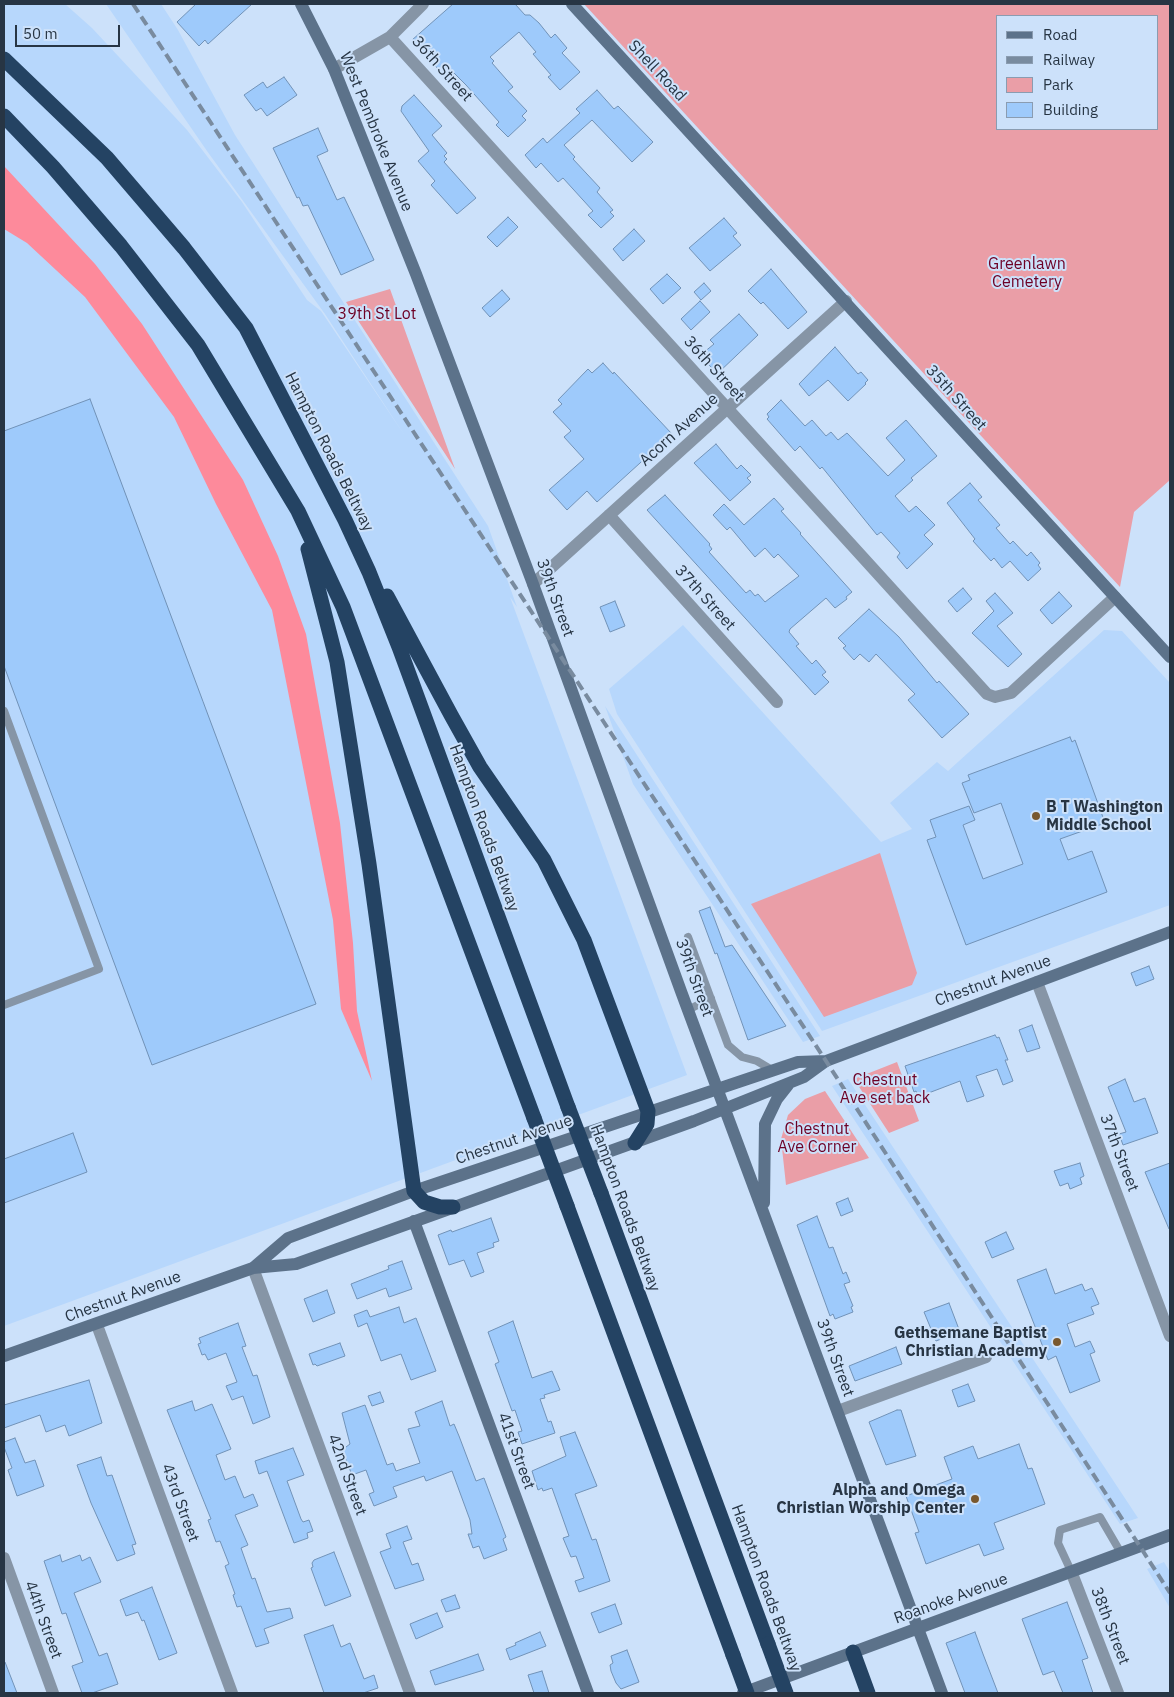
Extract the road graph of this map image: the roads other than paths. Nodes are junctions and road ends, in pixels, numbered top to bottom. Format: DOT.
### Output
graph roads {
  1 [pos="301,4"];
  2 [pos="423,4"];
  3 [pos="572,4"];
  4 [pos="390,37"];
  5 [pos="4,59"];
  6 [pos="334,69"];
  7 [pos="4,116"];
  8 [pos="718,161"];
  9 [pos="416,274"];
  10 [pos="846,301"];
  11 [pos="728,408"];
  12 [pos="298,511"];
  13 [pos="609,515"];
  14 [pos="345,520"];
  15 [pos="533,584"];
  16 [pos="1115,597"];
  17 [pos="1170,656"];
  18 [pos="777,702"];
  19 [pos="4,711"];
  20 [pos="1170,932"];
  21 [pos="688,937"];
  22 [pos="1037,982"];
  23 [pos="711,998"];
  24 [pos="4,1005"];
  25 [pos="688,1010"];
  26 [pos="826,1061"];
  27 [pos="772,1070"];
  28 [pos="790,1083"];
  29 [pos="717,1088"];
  30 [pos="725,1109"];
  31 [pos="648,1110"];
  32 [pos="635,1142"];
  33 [pos="414,1191"];
  34 [pos="453,1207"];
  35 [pos="764,1213"];
  36 [pos="414,1221"];
  37 [pos="253,1268"];
  38 [pos="97,1325"];
  39 [pos="1170,1336"];
  40 [pos="4,1356"];
  41 [pos="986,1358"];
  42 [pos="838,1411"];
  43 [pos="1170,1535"];
  44 [pos="1121,1553"];
  45 [pos="4,1558"];
  46 [pos="1071,1571"];
  47 [pos="917,1629"];
  48 [pos="853,1652"];
  49 [pos="52,1693"];
  50 [pos="232,1693"];
  51 [pos="410,1693"];
  52 [pos="588,1693"];
  53 [pos="743,1693"];
  54 [pos="747,1693"];
  55 [pos="786,1693"];
  56 [pos="868,1693"];
  57 [pos="942,1693"];
  58 [pos="1118,1693"];
  1 -- 6 [label="main road, West Pembroke Avenue"];
  2 -- 4 [label="street"];
  3 -- 8 [label="main road, Shell Road"];
  4 -- 6 [label="street"];
  4 -- 11 [label="street, 36th Street"];
  5 -- 14 [label="highway, Hampton Roads Beltway"];
  6 -- 9 [label="main road, West Pembroke Avenue"];
  7 -- 12 [label="highway"];
  8 -- 10 [label="main road, 35th Street"];
  9 -- 15 [label="main road, 39th Street"];
  10 -- 11 [label="street, Acorn Avenue"];
  10 -- 16 [label="main road, 35th Street"];
  11 -- 13 [label="street, Acorn Avenue"];
  11 -- 16 [label="street, 36th Street"];
  12 -- 33 [label="highway"];
  12 -- 54 [label="highway, bridge"];
  13 -- 15 [label="street, Acorn Avenue"];
  13 -- 18 [label="street, 37th Street"];
  14 -- 31 [label="highway"];
  14 -- 55 [label="highway, Hampton Roads Beltway, bridge"];
  15 -- 25 [label="main road, 39th Street"];
  16 -- 17 [label="main road, 35th Street"];
  19 -- 24 [label="lane"];
  20 -- 22 [label="main road, Chestnut Avenue"];
  21 -- 23 [label="lane"];
  22 -- 26 [label="main road, Chestnut Avenue"];
  22 -- 39 [label="street, 37th Street"];
  23 -- 25 [label="lane"];
  23 -- 27 [label="lane"];
  25 -- 29 [label="main road, 39th Street"];
  26 -- 27 [label="main road, Chestnut Avenue"];
  26 -- 28 [label="main road, Chestnut Avenue"];
  27 -- 29 [label="main road, Chestnut Avenue"];
  28 -- 30 [label="main road, Chestnut Avenue"];
  28 -- 35 [label="main road"];
  29 -- 30 [label="main road, 39th Street"];
  29 -- 31 [label="main road, Chestnut Avenue"];
  30 -- 32 [label="main road, Chestnut Avenue"];
  30 -- 35 [label="main road, 39th Street"];
  31 -- 32 [label="highway"];
  31 -- 33 [label="main road, Chestnut Avenue"];
  32 -- 34 [label="main road, Chestnut Avenue"];
  33 -- 34 [label="highway"];
  33 -- 37 [label="main road, Chestnut Avenue"];
  34 -- 36 [label="main road, Chestnut Avenue"];
  35 -- 42 [label="main road, 39th Street"];
  36 -- 37 [label="main road, Chestnut Avenue"];
  36 -- 52 [label="main road, 41st Street"];
  37 -- 38 [label="main road, Chestnut Avenue"];
  37 -- 51 [label="street, 42nd Street"];
  38 -- 40 [label="main road, Chestnut Avenue"];
  38 -- 50 [label="street, 43rd Street"];
  41 -- 42 [label="street"];
  42 -- 47 [label="main road, 39th Street"];
  43 -- 44 [label="main road, Roanoke Avenue"];
  44 -- 46 [label="main road, Roanoke Avenue"];
  44 -- 46 [label="lane"];
  45 -- 49 [label="street, 44th Street"];
  46 -- 47 [label="main road, Roanoke Avenue"];
  46 -- 58 [label="street, 38th Street"];
  47 -- 48 [label="main road, Roanoke Avenue"];
  47 -- 57 [label="main road, 39th Street"];
  48 -- 53 [label="main road, Roanoke Avenue"];
  48 -- 56 [label="highway"];
}
